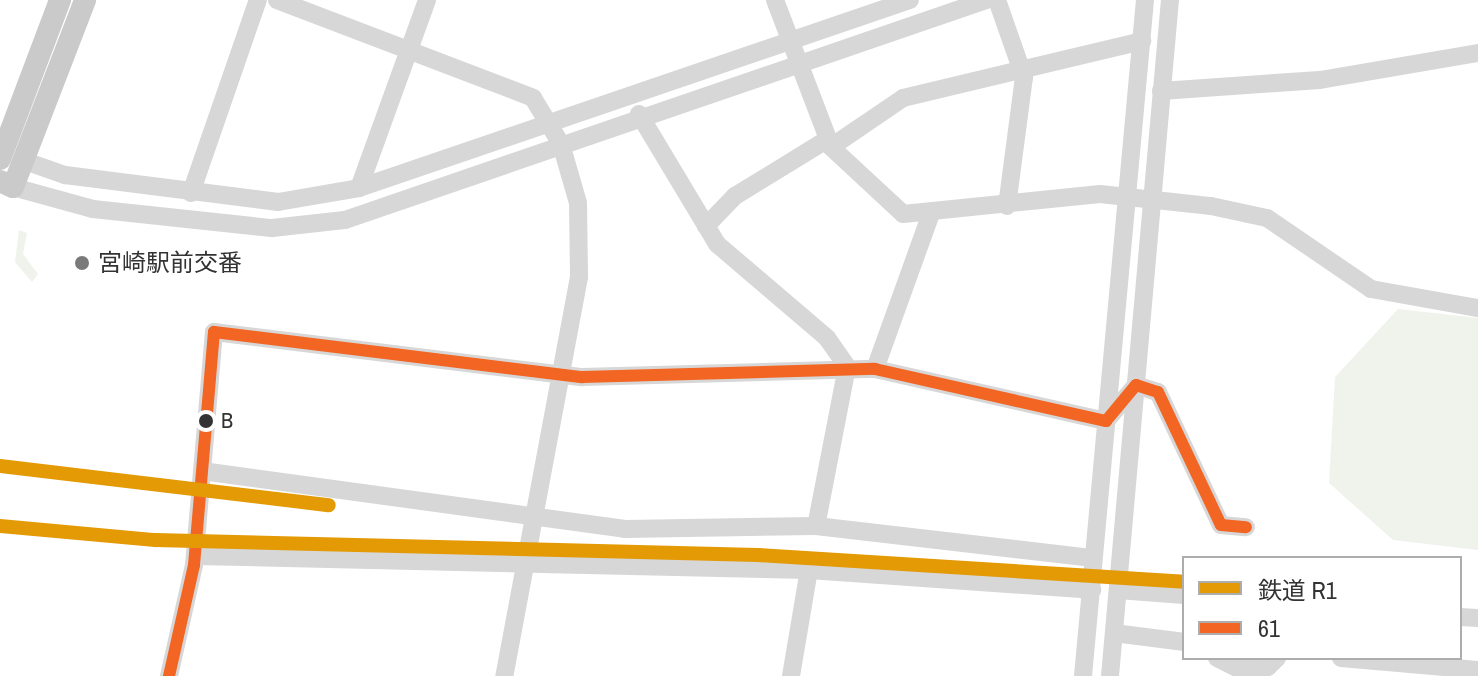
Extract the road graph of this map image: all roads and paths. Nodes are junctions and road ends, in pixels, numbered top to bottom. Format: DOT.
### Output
graph roads {
  1 [pos="60,0"];
  2 [pos="85,0"];
  3 [pos="258,0"];
  4 [pos="277,0"];
  5 [pos="427,0"];
  6 [pos="775,0"];
  7 [pos="910,0"];
  8 [pos="986,0"];
  9 [pos="997,0"];
  10 [pos="1145,0"];
  11 [pos="1170,0"];
  12 [pos="1142,41"];
  13 [pos="790,43"];
  14 [pos="408,51"];
  15 [pos="1478,53"];
  16 [pos="797,62"];
  17 [pos="1021,68"];
  18 [pos="1161,91"];
  19 [pos="639,114"];
  20 [pos="547,123"];
  21 [pos="830,143"];
  22 [pos="561,144"];
  23 [pos="6,156"];
  24 [pos="6,184"];
  25 [pos="359,188"];
  26 [pos="191,193"];
  27 [pos="1127,199"];
  28 [pos="1152,202"];
  29 [pos="1007,206"];
  30 [pos="930,216"];
  31 [pos="706,226"];
  32 [pos="1478,308"];
  33 [pos="847,367"];
  34 [pos="875,369"];
  35 [pos="561,375"];
  36 [pos="1136,385"];
  37 [pos="1106,421"];
  38 [pos="202,471"];
  39 [pos="534,518"];
  40 [pos="816,526"];
  41 [pos="1246,527"];
  42 [pos="196,556"];
  43 [pos="1093,558"];
  44 [pos="524,564"];
  45 [pos="809,570"];
  46 [pos="1092,590"];
  47 [pos="1118,590"];
  48 [pos="1182,595"];
  49 [pos="1114,633"];
  50 [pos="1182,642"];
  51 [pos="1359,660"];
  52 [pos="1273,667"];
  53 [pos="1234,672"];
  54 [pos="1466,672"];
  55 [pos="169,676"];
  56 [pos="504,676"];
  57 [pos="791,676"];
  58 [pos="1083,676"];
  59 [pos="1110,676"];
  1 -- 23 [label="main road"];
  2 -- 23 [label="main road"];
  3 -- 26 [label="street"];
  4 -- 14 [label="street"];
  5 -- 14 [label="street"];
  6 -- 13 [label="street"];
  7 -- 13 [label="street"];
  8 -- 16 [label="street"];
  9 -- 17 [label="street"];
  10 -- 12 [label="street"];
  11 -- 18 [label="street"];
  12 -- 17 [label="street"];
  12 -- 27 [label="street"];
  13 -- 16 [label="street"];
  13 -- 20 [label="street"];
  14 -- 20 [label="street"];
  14 -- 25 [label="street"];
  15 -- 18 [label="street"];
  16 -- 19 [label="street"];
  16 -- 21 [label="street"];
  17 -- 21 [label="street"];
  17 -- 29 [label="street"];
  18 -- 28 [label="street"];
  19 -- 22 [label="street"];
  19 -- 31 [label="street"];
  20 -- 22 [label="street"];
  20 -- 25 [label="street"];
  21 -- 30 [label="street"];
  21 -- 31 [label="street"];
  22 -- 24 [label="street"];
  22 -- 35 [label="street"];
  23 -- 24 [label="main road"];
  23 -- 26 [label="street"];
  25 -- 26 [label="street"];
  27 -- 28 [label="street"];
  27 -- 29 [label="street"];
  27 -- 37 [label="street"];
  28 -- 32 [label="street"];
  28 -- 36 [label="street"];
  29 -- 30 [label="street"];
  30 -- 34 [label="street"];
  31 -- 33 [label="street"];
  33 -- 34 [label="street"];
  33 -- 35 [label="street"];
  33 -- 40 [label="street"];
  34 -- 37 [label="street"];
  35 -- 38 [label="street"];
  35 -- 39 [label="street"];
  36 -- 37 [label="street"];
  36 -- 41 [label="street"];
  36 -- 47 [label="street"];
  37 -- 43 [label="street"];
  38 -- 39 [label="street"];
  38 -- 42 [label="street"];
  39 -- 40 [label="street"];
  39 -- 44 [label="street"];
  40 -- 43 [label="street"];
  42 -- 44 [label="street"];
  42 -- 55 [label="street"];
  43 -- 46 [label="street"];
  44 -- 45 [label="street"];
  44 -- 56 [label="street"];
  45 -- 46 [label="street"];
  45 -- 57 [label="street"];
  46 -- 58 [label="street"];
  47 -- 48 [label="street"];
  47 -- 49 [label="street"];
  49 -- 50 [label="street"];
  49 -- 59 [label="street"];
  51 -- 54 [label="street"];
  52 -- 53 [label="street"];
}
